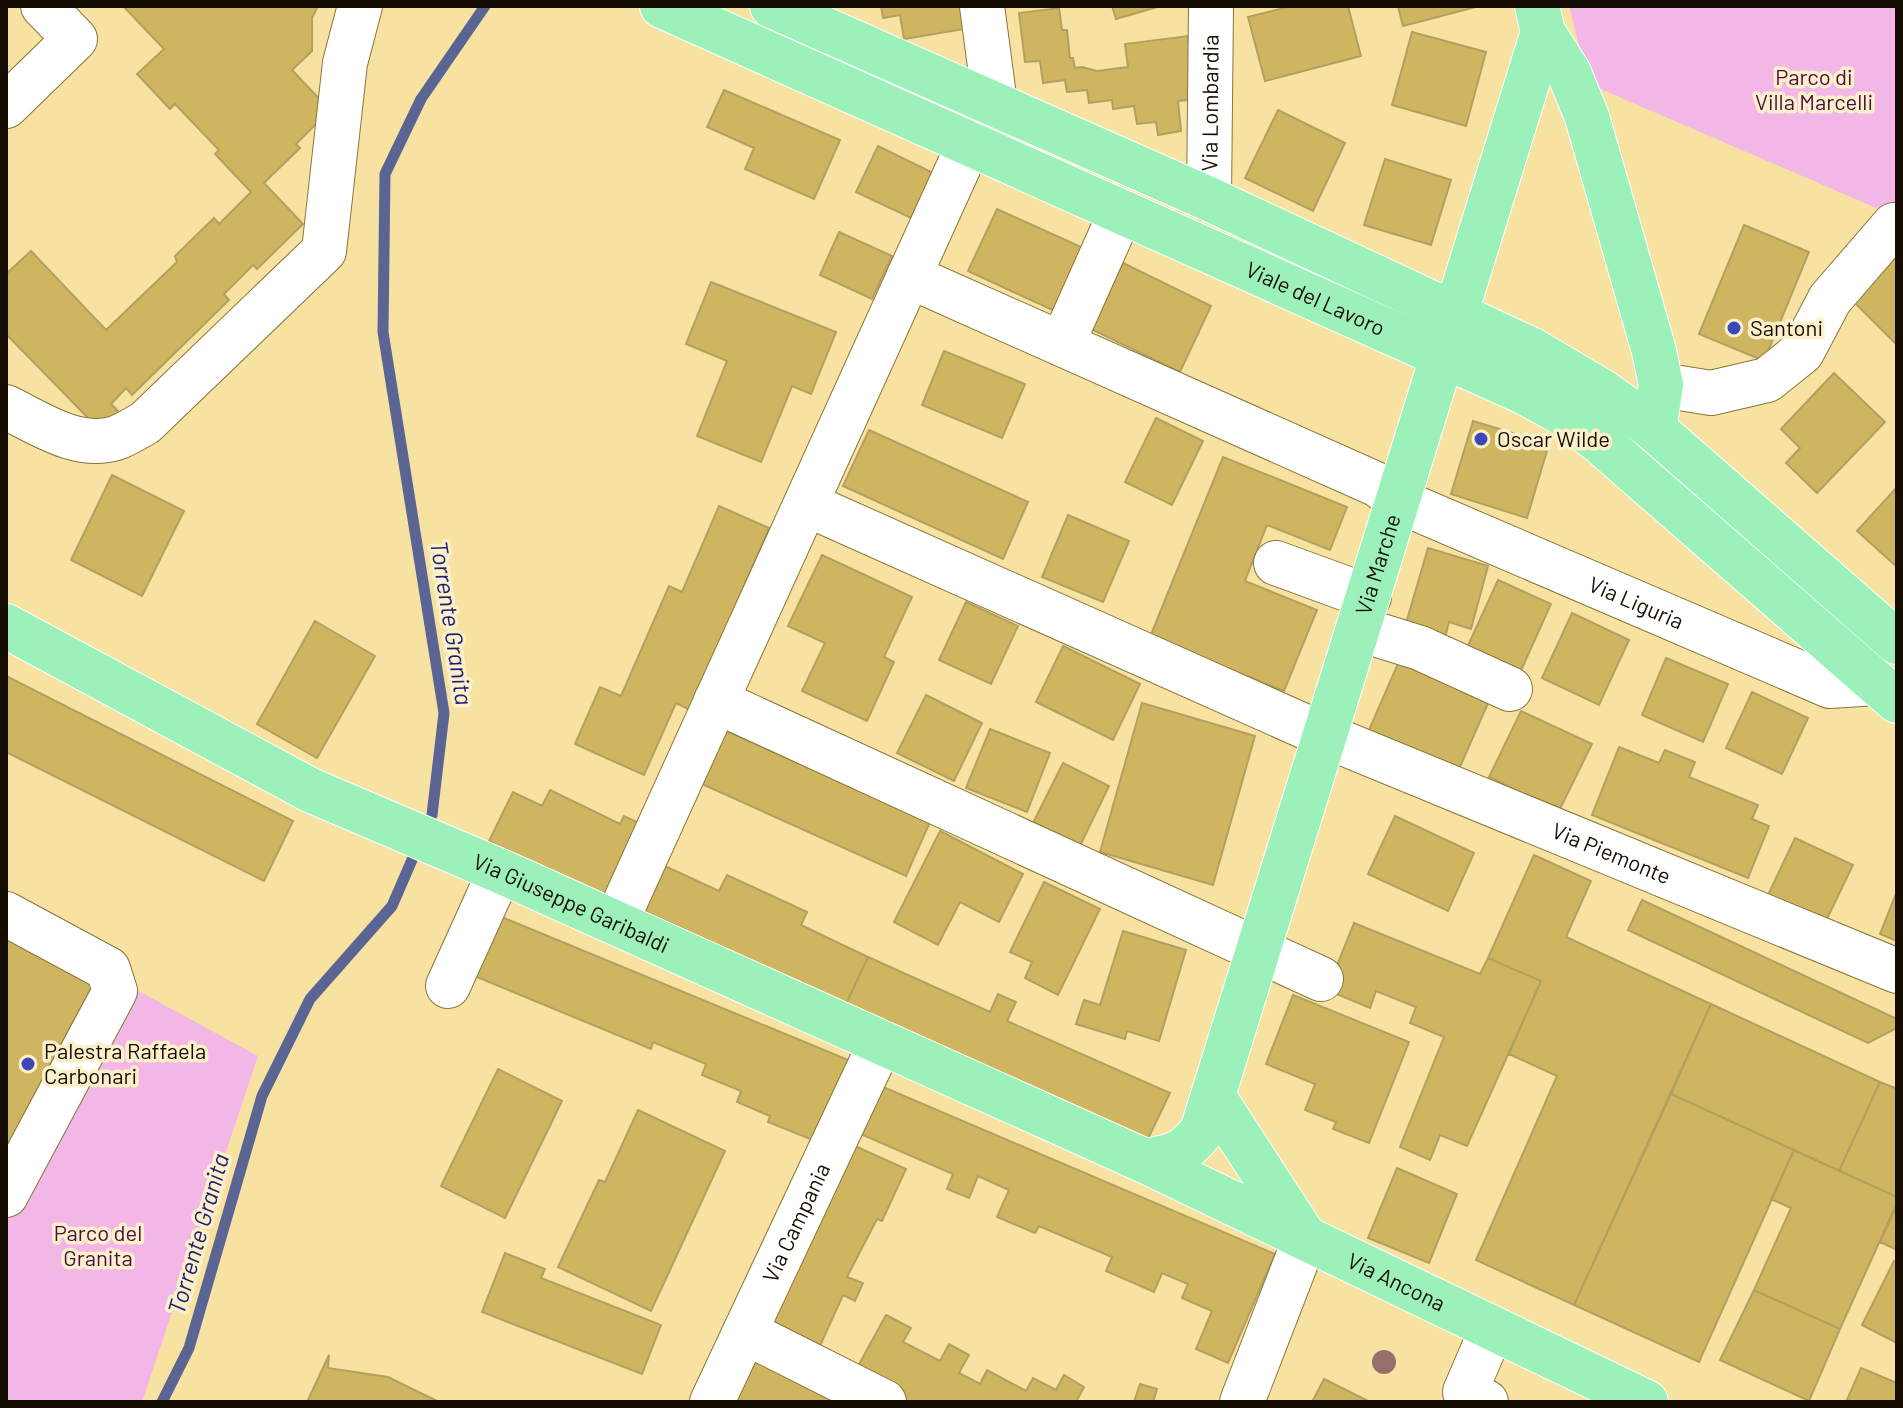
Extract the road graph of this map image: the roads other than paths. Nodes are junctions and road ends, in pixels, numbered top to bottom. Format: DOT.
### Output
graph roads {
  1 [pos="43,6"];
  2 [pos="360,6"];
  3 [pos="772,6"];
  4 [pos="982,6"];
  5 [pos="1211,6"];
  6 [pos="666,8"];
  7 [pos="1540,19"];
  8 [pos="995,104"];
  9 [pos="6,106"];
  10 [pos="969,144"];
  11 [pos="1209,199"];
  12 [pos="1121,212"];
  13 [pos="1894,225"];
  14 [pos="909,276"];
  15 [pos="1457,316"];
  16 [pos="1062,344"];
  17 [pos="1444,358"];
  18 [pos="1661,385"];
  19 [pos="6,407"];
  20 [pos="1654,429"];
  21 [pos="1399,501"];
  22 [pos="806,504"];
  23 [pos="1276,563"];
  24 [pos="1364,613"];
  25 [pos="6,626"];
  26 [pos="1897,642"];
  27 [pos="1510,689"];
  28 [pos="1886,692"];
  29 [pos="716,701"];
  30 [pos="1326,736"];
  31 [pos="486,864"];
  32 [pos="6,914"];
  33 [pos="616,922"];
  34 [pos="1259,951"];
  35 [pos="1897,971"];
  36 [pos="1321,979"];
  37 [pos="448,986"];
  38 [pos="881,1042"];
  39 [pos="1213,1096"];
  40 [pos="1145,1161"];
  41 [pos="6,1195"];
  42 [pos="1305,1239"];
  43 [pos="1492,1329"];
  44 [pos="745,1332"];
  45 [pos="712,1402"];
  46 [pos="884,1402"];
  47 [pos="1242,1402"];
  48 [pos="1486,1402"];
  49 [pos="1646,1402"];
  1 -- 9 [label="street"];
  2 -- 19 [label="street"];
  3 -- 8 [label="main road, Viale del Lavoro"];
  4 -- 8 [label="street"];
  5 -- 11 [label="street, Via Lombardia"];
  6 -- 10 [label="main road, Viale del Lavoro"];
  7 -- 15 [label="main road, Via Marche"];
  7 -- 18 [label="main road, Via Marche"];
  8 -- 11 [label="main road, Viale del Lavoro"];
  10 -- 12 [label="main road, Viale del Lavoro"];
  10 -- 14 [label="street"];
  11 -- 15 [label="main road, Viale del Lavoro"];
  12 -- 16 [label="street"];
  12 -- 17 [label="main road, Viale del Lavoro"];
  13 -- 18 [label="street"];
  14 -- 16 [label="street, Via Liguria"];
  14 -- 22 [label="street"];
  15 -- 17 [label="main road, Via Marche"];
  15 -- 20 [label="main road, Viale del Lavoro"];
  16 -- 21 [label="street, Via Liguria"];
  17 -- 21 [label="main road, Via Marche"];
  17 -- 28 [label="main road, Viale del Lavoro"];
  18 -- 20 [label="main road, Via Marche"];
  20 -- 26 [label="main road, Viale del Lavoro"];
  21 -- 24 [label="main road, Via Marche"];
  21 -- 28 [label="street, Via Liguria"];
  22 -- 29 [label="street"];
  22 -- 30 [label="street, Via Piemonte"];
  23 -- 24 [label="street"];
  24 -- 27 [label="street"];
  24 -- 30 [label="main road, Via Marche"];
  25 -- 31 [label="main road, Via Giuseppe Garibaldi"];
  29 -- 33 [label="street"];
  29 -- 34 [label="street"];
  30 -- 34 [label="main road, Via Marche"];
  30 -- 35 [label="street, Via Piemonte"];
  31 -- 33 [label="main road, Via Giuseppe Garibaldi"];
  31 -- 37 [label="street"];
  32 -- 41 [label="street"];
  33 -- 38 [label="main road, Via Giuseppe Garibaldi"];
  34 -- 36 [label="street"];
  34 -- 39 [label="main road, Via Marche"];
  38 -- 40 [label="main road, Via Giuseppe Garibaldi"];
  38 -- 44 [label="street, Via Campania"];
  39 -- 40 [label="main road, Via Marche"];
  39 -- 42 [label="main road"];
  40 -- 42 [label="main road, Via Ancona"];
  42 -- 43 [label="main road, Via Ancona"];
  42 -- 47 [label="street"];
  43 -- 48 [label="street"];
  43 -- 49 [label="main road, Via Ancona"];
  44 -- 45 [label="street, Via Campania"];
  44 -- 46 [label="street"];
}
